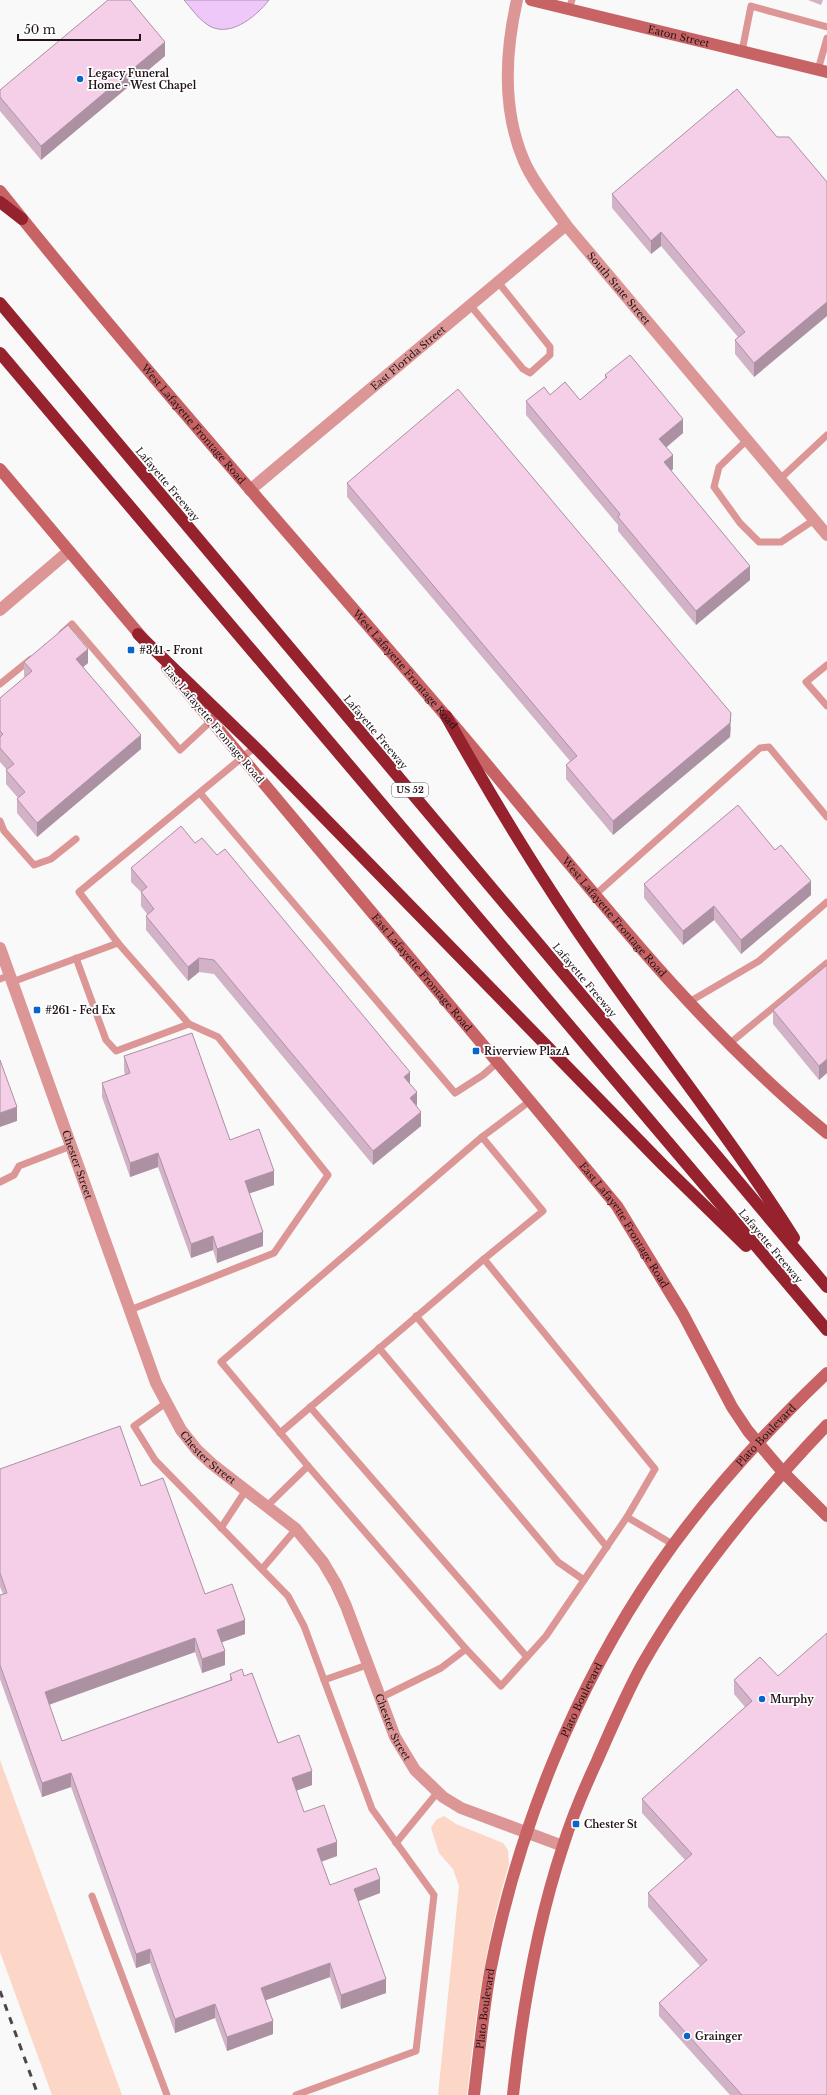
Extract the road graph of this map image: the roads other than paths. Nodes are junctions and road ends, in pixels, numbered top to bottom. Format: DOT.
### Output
graph roads {
  1 [pos="517,0"];
  2 [pos="531,0"];
  3 [pos="571,5"];
  4 [pos="827,27"];
  5 [pos="827,38"];
  6 [pos="742,51"];
  7 [pos="823,71"];
  8 [pos="0,191"];
  9 [pos="0,202"];
  10 [pos="22,219"];
  11 [pos="566,225"];
  12 [pos="498,282"];
  13 [pos="0,303"];
  14 [pos="470,305"];
  15 [pos="0,353"];
  16 [pos="827,435"];
  17 [pos="747,440"];
  18 [pos="0,469"];
  19 [pos="780,479"];
  20 [pos="250,490"];
  21 [pos="814,520"];
  22 [pos="827,535"];
  23 [pos="69,551"];
  24 [pos="0,610"];
  25 [pos="138,634"];
  26 [pos="54,639"];
  27 [pos="36,654"];
  28 [pos="827,665"];
  29 [pos="0,684"];
  30 [pos="827,706"];
  31 [pos="446,716"];
  32 [pos="211,721"];
  33 [pos="255,747"];
  34 [pos="242,758"];
  35 [pos="200,793"];
  36 [pos="827,817"];
  37 [pos="0,821"];
  38 [pos="76,838"];
  39 [pos="596,894"];
  40 [pos="827,902"];
  41 [pos="118,943"];
  42 [pos="0,948"];
  43 [pos="76,958"];
  44 [pos="827,963"];
  45 [pos="7,979"];
  46 [pos="689,1002"];
  47 [pos="188,1024"];
  48 [pos="729,1044"];
  49 [pos="498,1062"];
  50 [pos="530,1100"];
  51 [pos="827,1133"];
  52 [pos="482,1137"];
  53 [pos="71,1146"];
  54 [pos="0,1182"];
  55 [pos="484,1259"];
  56 [pos="823,1282"];
  57 [pos="799,1296"];
  58 [pos="130,1310"];
  59 [pos="416,1316"];
  60 [pos="827,1330"];
  61 [pos="379,1348"];
  62 [pos="827,1373"];
  63 [pos="166,1402"];
  64 [pos="310,1407"];
  65 [pos="827,1425"];
  66 [pos="280,1433"];
  67 [pos="756,1443"];
  68 [pos="308,1466"];
  69 [pos="782,1471"];
  70 [pos="246,1490"];
  71 [pos="268,1506"];
  72 [pos="827,1516"];
  73 [pos="627,1517"];
  74 [pos="222,1528"];
  75 [pos="296,1529"];
  76 [pos="674,1545"];
  77 [pos="607,1547"];
  78 [pos="262,1569"];
  79 [pos="584,1580"];
  80 [pos="466,1650"];
  81 [pos="527,1657"];
  82 [pos="368,1665"];
  83 [pos="324,1680"];
  84 [pos="380,1698"];
  85 [pos="437,1793"];
  86 [pos="528,1832"];
  87 [pos="396,1843"];
  88 [pos="562,1846"];
  89 [pos="92,1896"];
  90 [pos="167,2095"];
  91 [pos="296,2095"];
  92 [pos="474,2095"];
  93 [pos="513,2095"];
  1 -- 11 [label="street, South State Street"];
  2 -- 3 [label="main road, Eaton Street"];
  3 -- 6 [label="main road, Eaton Street"];
  4 -- 6 [label="lane"];
  5 -- 7 [label="lane"];
  6 -- 7 [label="main road, Eaton Street"];
  8 -- 10 [label="main road, West Lafayette Frontage Road"];
  9 -- 10 [label="highway"];
  10 -- 20 [label="main road, West Lafayette Frontage Road"];
  11 -- 12 [label="street, East Florida Street"];
  11 -- 17 [label="street, South State Street"];
  12 -- 14 [label="street, East Florida Street"];
  12 -- 14 [label="lane"];
  13 -- 56 [label="highway, Lafayette Freeway / US 52"];
  14 -- 20 [label="street, East Florida Street"];
  15 -- 57 [label="highway, Lafayette Freeway / US 52"];
  16 -- 19 [label="lane"];
  17 -- 19 [label="street, South State Street"];
  17 -- 21 [label="lane"];
  18 -- 23 [label="main road, East Lafayette Frontage Road"];
  19 -- 21 [label="street, South State Street"];
  20 -- 31 [label="main road, West Lafayette Frontage Road"];
  21 -- 22 [label="street, South State Street"];
  23 -- 24 [label="street"];
  23 -- 25 [label="main road, East Lafayette Frontage Road"];
  25 -- 32 [label="main road, East Lafayette Frontage Road"];
  25 -- 33 [label="highway"];
  26 -- 32 [label="lane"];
  27 -- 29 [label="lane"];
  28 -- 30 [label="lane"];
  31 -- 39 [label="main road, West Lafayette Frontage Road"];
  31 -- 56 [label="highway"];
  32 -- 34 [label="main road, East Lafayette Frontage Road"];
  33 -- 34 [label="lane"];
  33 -- 57 [label="highway"];
  34 -- 35 [label="lane"];
  34 -- 49 [label="main road, East Lafayette Frontage Road"];
  35 -- 41 [label="lane"];
  35 -- 49 [label="lane"];
  36 -- 39 [label="lane"];
  37 -- 38 [label="lane"];
  39 -- 46 [label="main road, West Lafayette Frontage Road"];
  40 -- 46 [label="lane"];
  41 -- 43 [label="lane"];
  41 -- 47 [label="lane"];
  42 -- 45 [label="street, Chester Street"];
  43 -- 45 [label="lane"];
  43 -- 47 [label="lane"];
  44 -- 48 [label="lane"];
  45 -- 53 [label="street, Chester Street"];
  46 -- 48 [label="main road, West Lafayette Frontage Road"];
  47 -- 58 [label="lane"];
  48 -- 51 [label="main road, West Lafayette Frontage Road"];
  49 -- 50 [label="main road, East Lafayette Frontage Road"];
  50 -- 52 [label="lane"];
  50 -- 67 [label="main road, East Lafayette Frontage Road"];
  52 -- 55 [label="lane"];
  52 -- 66 [label="lane"];
  53 -- 54 [label="lane"];
  53 -- 58 [label="street, Chester Street"];
  55 -- 59 [label="lane"];
  55 -- 73 [label="lane"];
  57 -- 60 [label="highway, Lafayette Freeway / US 52"];
  58 -- 63 [label="street, Chester Street"];
  59 -- 61 [label="lane"];
  59 -- 77 [label="lane"];
  61 -- 64 [label="lane"];
  61 -- 79 [label="lane"];
  62 -- 67 [label="main road, Plato Boulevard"];
  63 -- 70 [label="street, Chester Street"];
  63 -- 74 [label="lane"];
  64 -- 66 [label="lane"];
  64 -- 81 [label="lane"];
  65 -- 69 [label="main road"];
  66 -- 68 [label="lane"];
  67 -- 69 [label="main road, East Lafayette Frontage Road"];
  67 -- 76 [label="main road, Plato Boulevard"];
  68 -- 71 [label="lane"];
  68 -- 80 [label="lane"];
  69 -- 72 [label="main road, East Lafayette Frontage Road"];
  69 -- 88 [label="main road"];
  70 -- 71 [label="street, Chester Street"];
  70 -- 74 [label="lane"];
  71 -- 75 [label="street, Chester Street"];
  73 -- 76 [label="lane"];
  73 -- 77 [label="lane"];
  74 -- 78 [label="lane"];
  75 -- 78 [label="lane"];
  75 -- 82 [label="street, Chester Street"];
  76 -- 86 [label="main road, Plato Boulevard"];
  77 -- 79 [label="lane"];
  78 -- 83 [label="lane"];
  79 -- 81 [label="lane"];
  80 -- 81 [label="lane"];
  80 -- 84 [label="lane"];
  82 -- 83 [label="lane"];
  82 -- 84 [label="street, Chester Street"];
  83 -- 87 [label="lane"];
  84 -- 85 [label="street, Chester Street"];
  85 -- 86 [label="street, Chester Street"];
  85 -- 87 [label="lane"];
  86 -- 88 [label="street, Chester Street"];
  86 -- 92 [label="main road, Plato Boulevard"];
  87 -- 91 [label="lane"];
  88 -- 93 [label="main road"];
  89 -- 90 [label="lane"];
}
